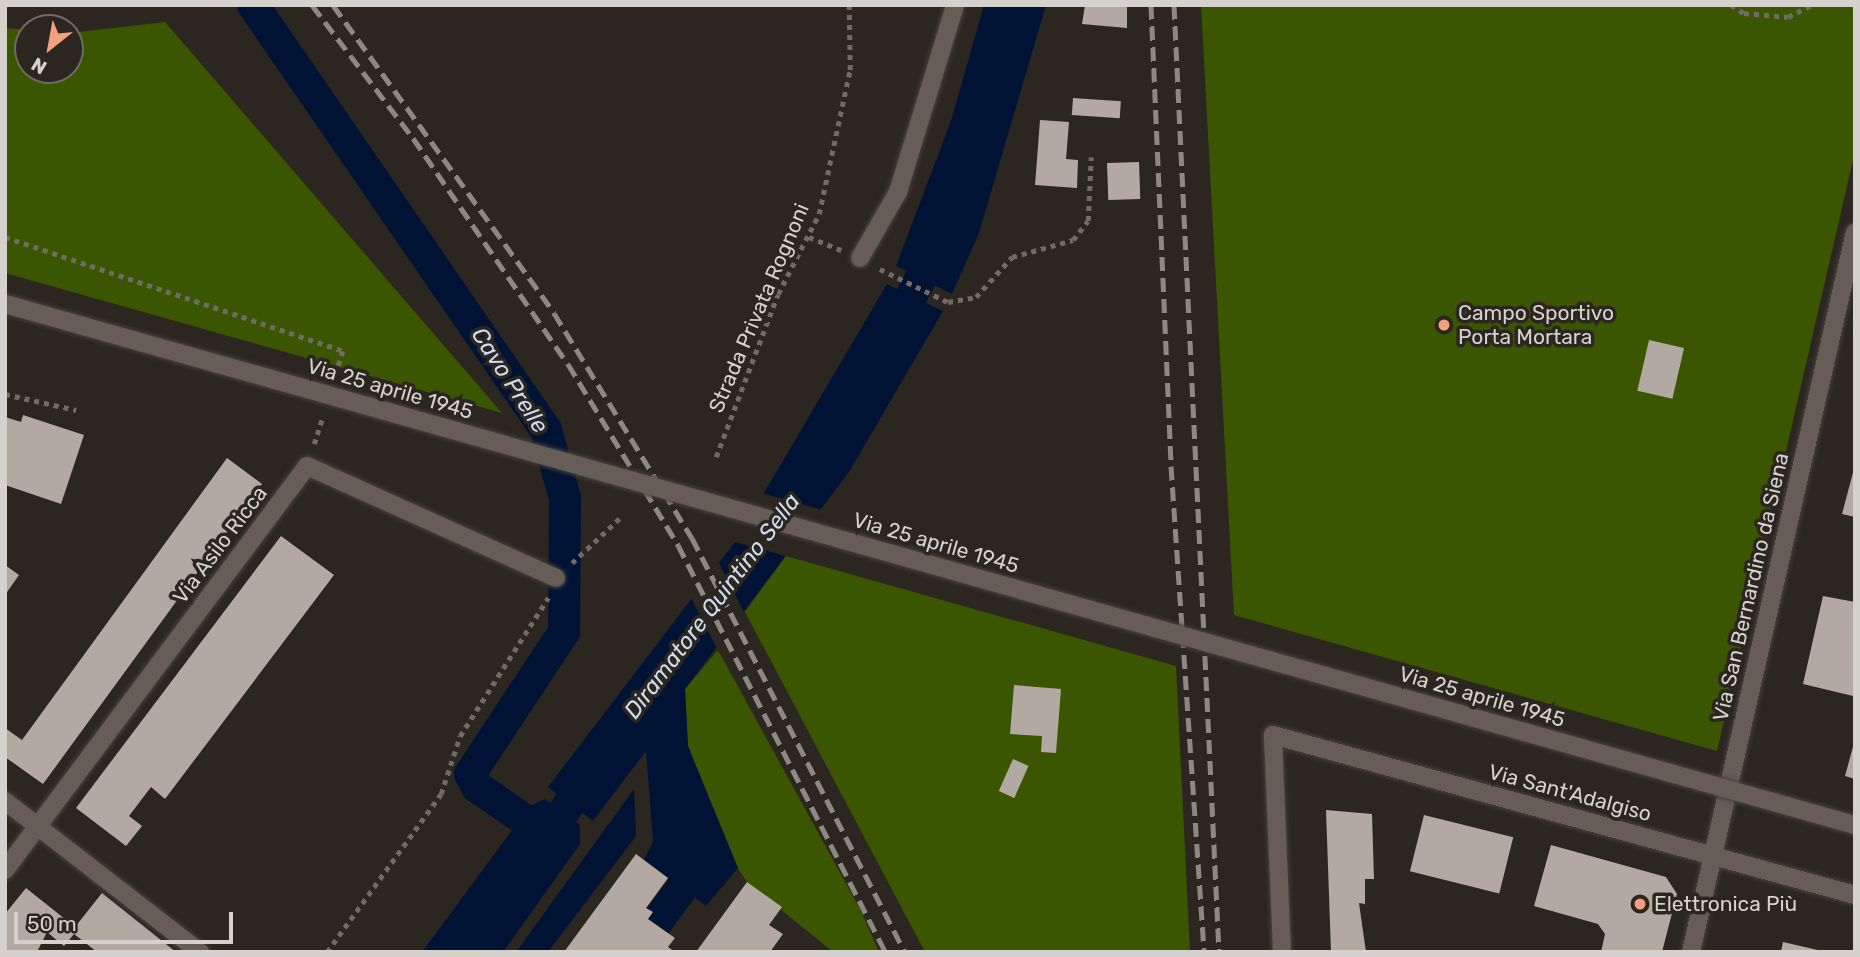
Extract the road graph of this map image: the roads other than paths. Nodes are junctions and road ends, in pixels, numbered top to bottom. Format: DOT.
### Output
graph roads {
  1 [pos="955,5"];
  2 [pos="1855,232"];
  3 [pos="860,258"];
  4 [pos="5,303"];
  5 [pos="556,578"];
  6 [pos="5,801"];
  7 [pos="1855,825"];
  8 [pos="38,827"];
  9 [pos="1712,856"];
  10 [pos="5,870"];
  11 [pos="1855,895"];
  12 [pos="200,952"];
  13 [pos="1282,952"];
  14 [pos="1691,952"];
  1 -- 3 [label="street"];
  2 -- 9 [label="street, Via San Bernardino da Siena"];
  4 -- 7 [label="street, Via 25 aprile 1945, bridge"];
  5 -- 8 [label="street, Via Asilo Ricca"];
  6 -- 8 [label="street"];
  8 -- 10 [label="street, Via Asilo Ricca"];
  8 -- 12 [label="street"];
  9 -- 11 [label="street, Via Sant'Adalgiso"];
  9 -- 13 [label="street, Via Sant'Adalgiso"];
  9 -- 14 [label="street, Via San Bernardino da Siena"];
}
